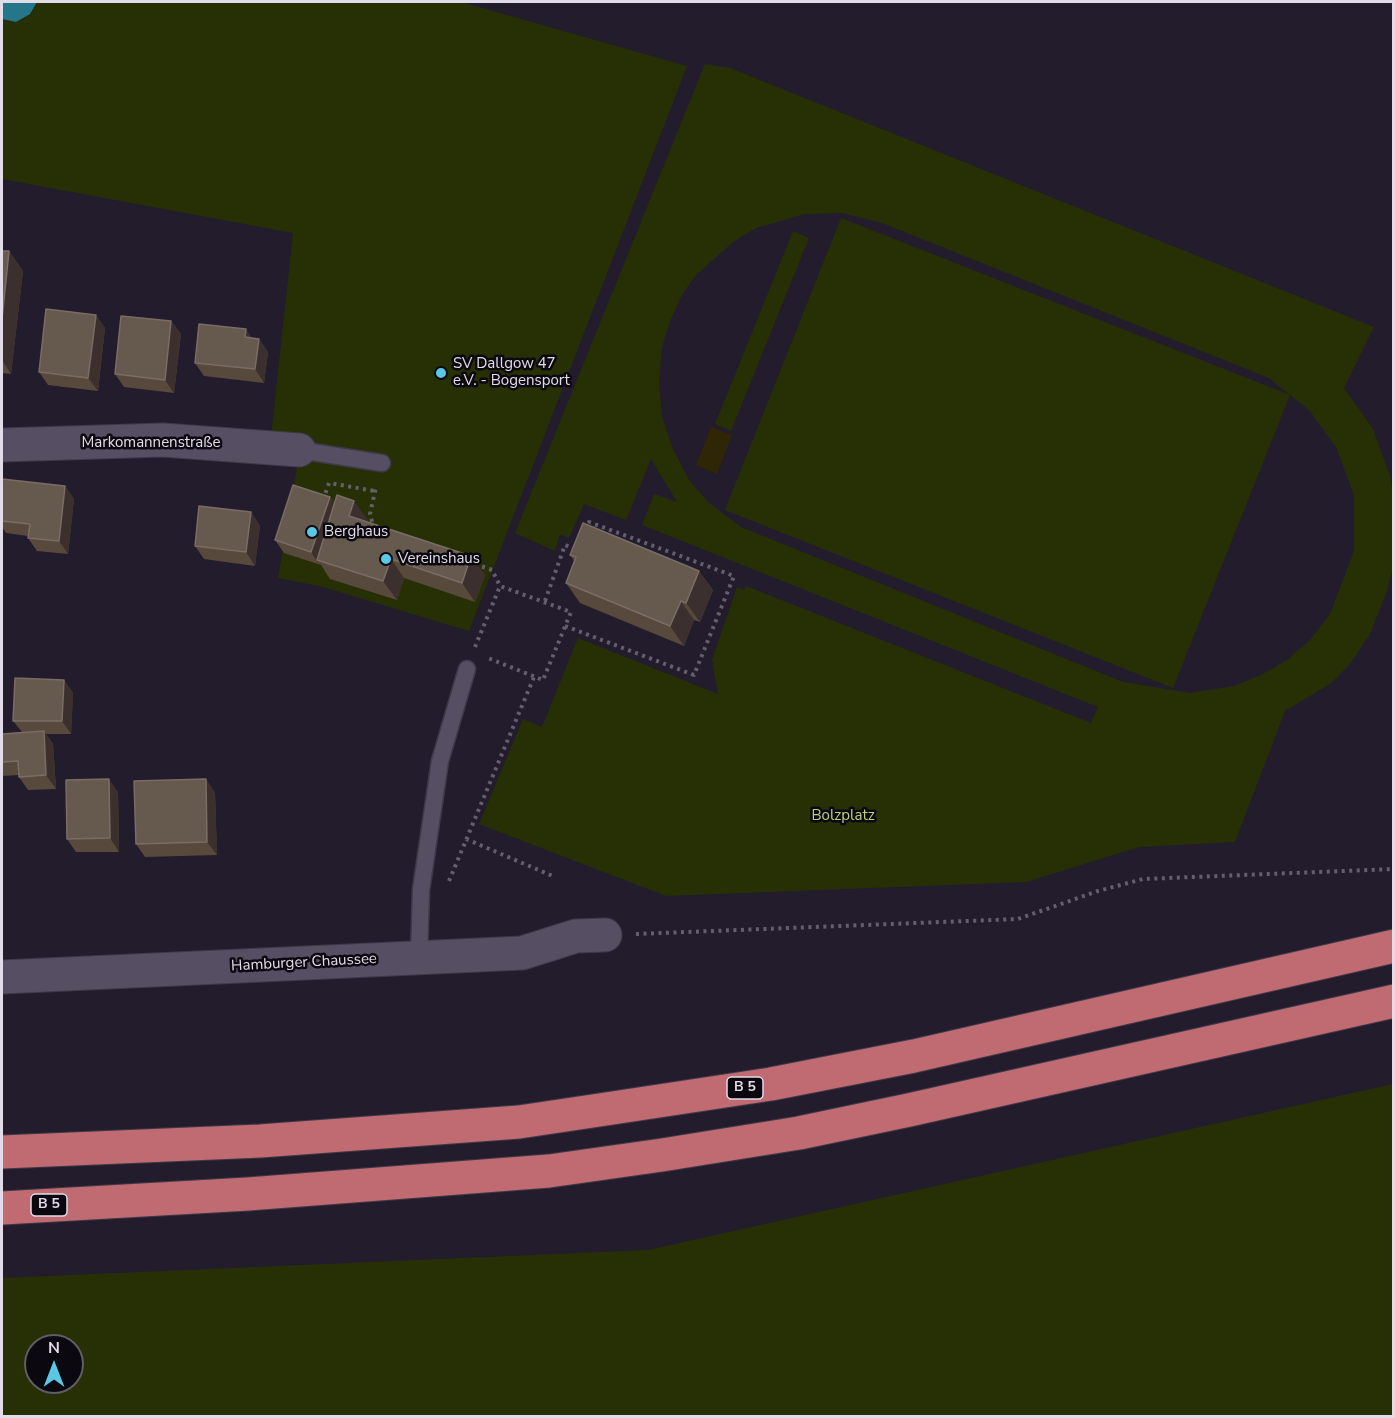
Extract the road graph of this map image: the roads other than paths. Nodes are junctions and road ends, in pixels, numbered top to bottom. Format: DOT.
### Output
graph roads {
  1 [pos="2,445"];
  2 [pos="300,450"];
  3 [pos="382,463"];
  4 [pos="467,669"];
  5 [pos="605,935"];
  6 [pos="1394,946"];
  7 [pos="418,957"];
  8 [pos="2,977"];
  9 [pos="1394,1001"];
  10 [pos="2,1152"];
  11 [pos="2,1208"];
  1 -- 2 [label="street, Markomannenstraße"];
  2 -- 3 [label="lane"];
  4 -- 7 [label="lane"];
  5 -- 7 [label="street, Hamburger Chaussee"];
  6 -- 10 [label="highway, B 5"];
  7 -- 8 [label="street, Hamburger Chaussee"];
  9 -- 11 [label="highway, B 5"];
}
